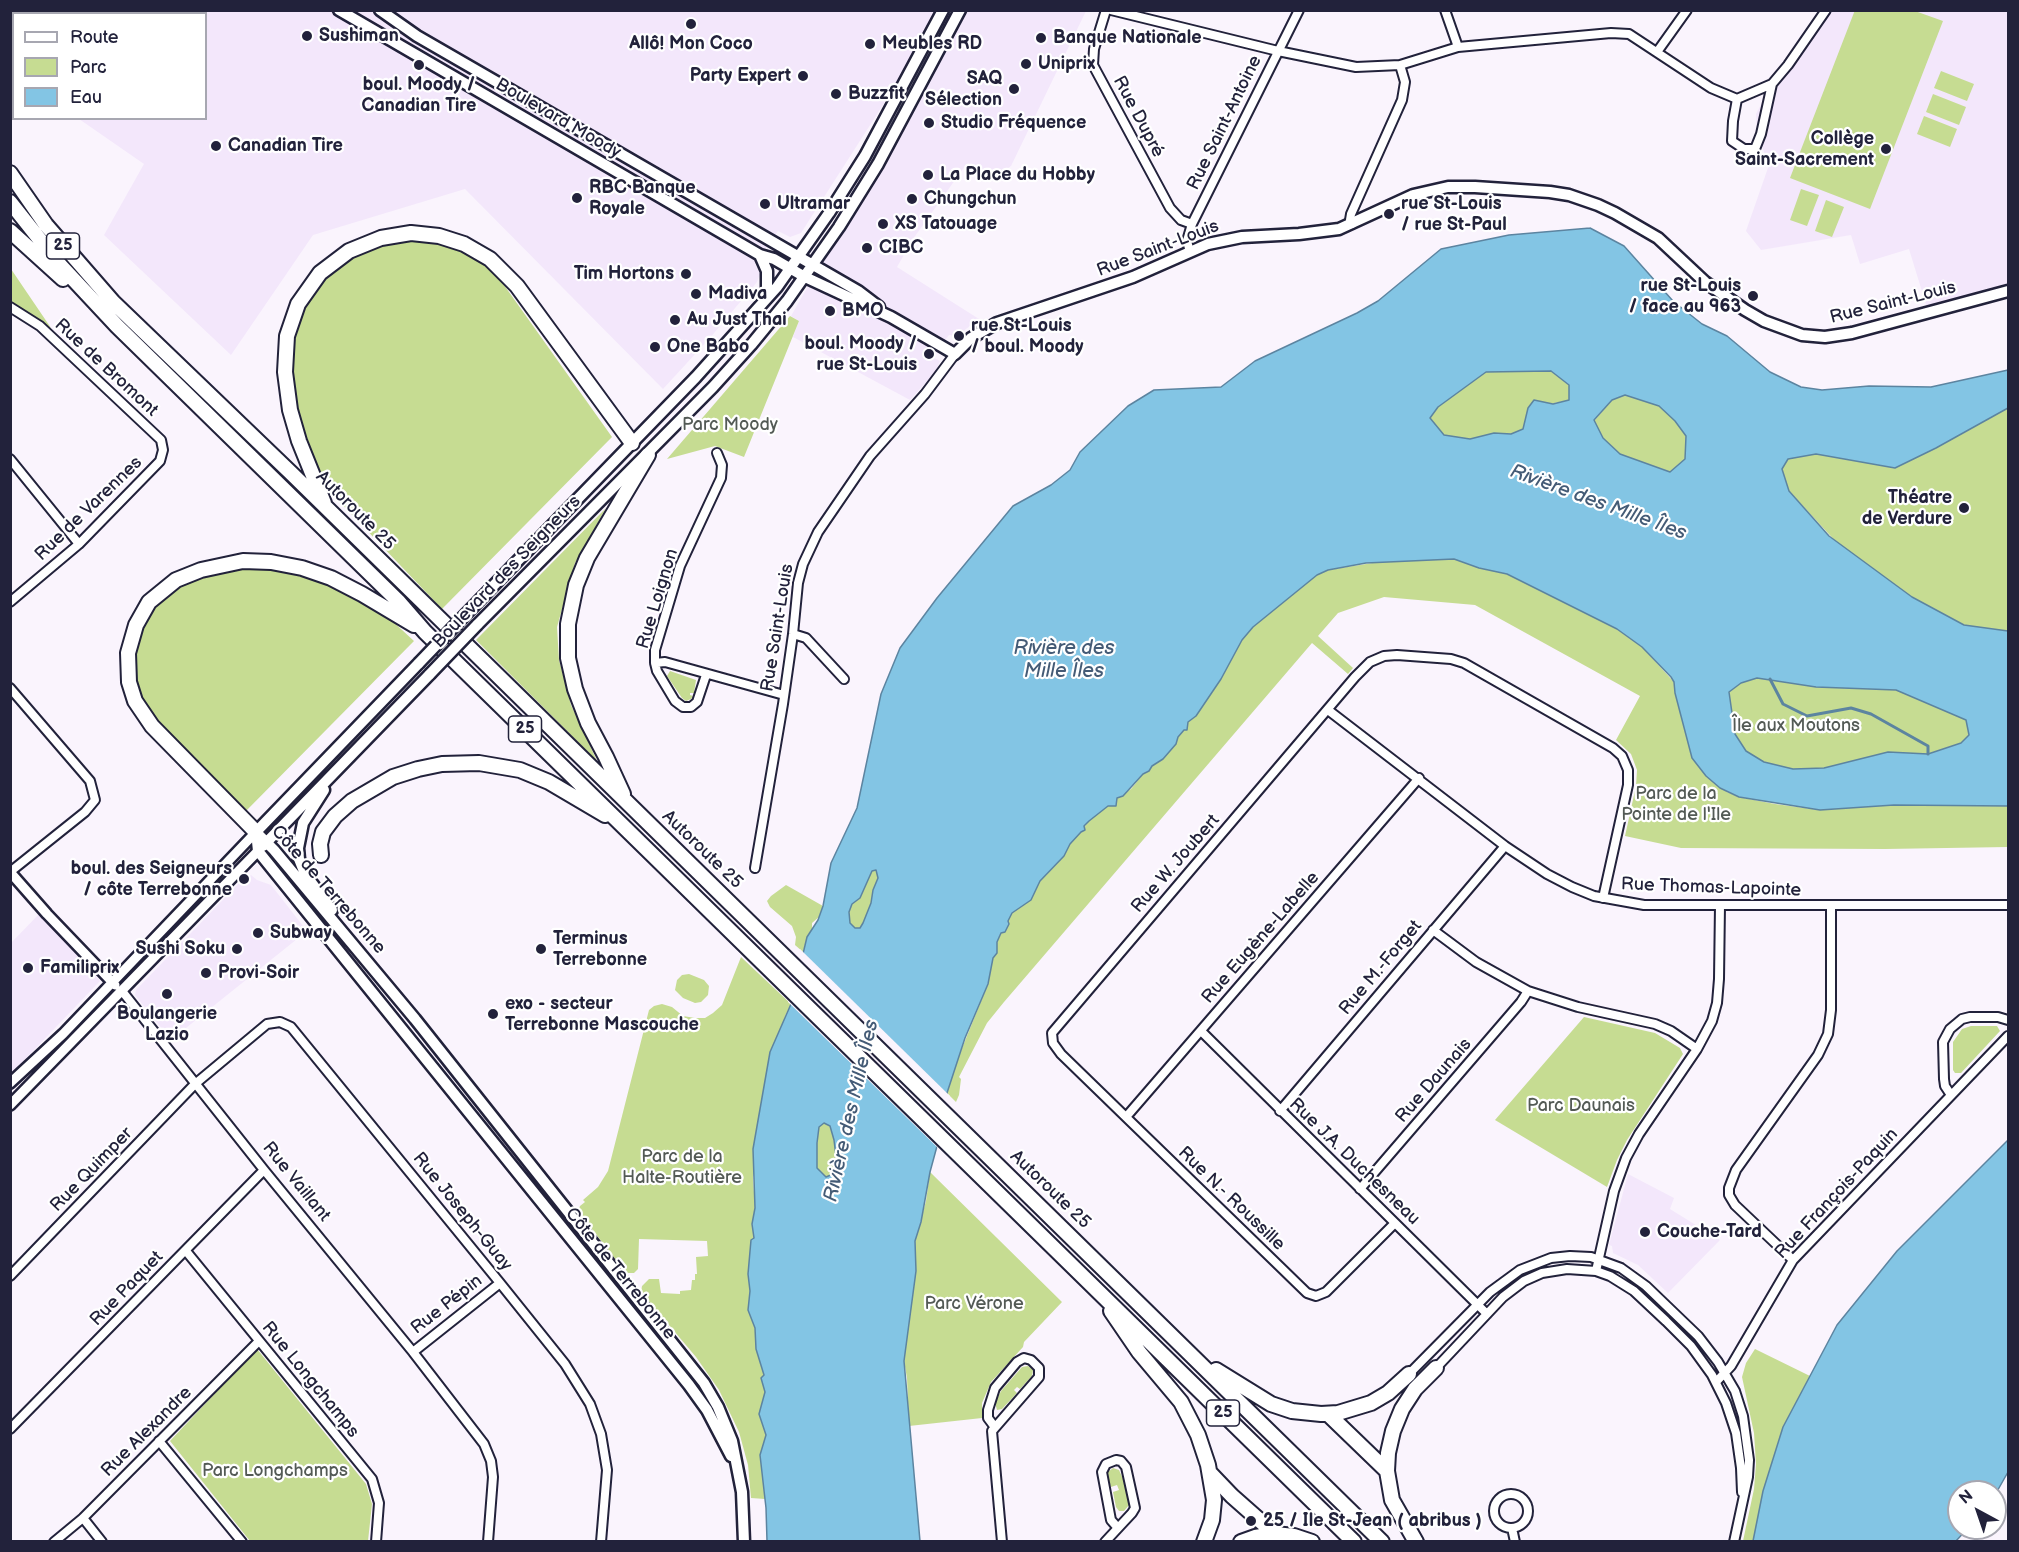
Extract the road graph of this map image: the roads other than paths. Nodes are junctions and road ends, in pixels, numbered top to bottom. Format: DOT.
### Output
graph roads {
  1 [pos="339,10"];
  2 [pos="380,10"];
  3 [pos="943,10"];
  4 [pos="960,10"];
  5 [pos="1106,10"];
  6 [pos="1111,10"];
  7 [pos="1299,10"];
  8 [pos="1445,10"];
  9 [pos="1687,10"];
  10 [pos="1826,10"];
  11 [pos="1458,47"];
  12 [pos="1278,51"];
  13 [pos="1658,52"];
  14 [pos="1400,65"];
  15 [pos="1772,84"];
  16 [pos="1737,99"];
  17 [pos="10,173"];
  18 [pos="10,202"];
  19 [pos="1192,224"];
  20 [pos="1352,224"];
  21 [pos="10,231"];
  22 [pos="1190,252"];
  23 [pos="760,255"];
  24 [pos="799,258"];
  25 [pos="813,265"];
  26 [pos="791,269"];
  27 [pos="805,277"];
  28 [pos="2008,291"];
  29 [pos="766,296"];
  30 [pos="10,307"];
  31 [pos="891,316"];
  32 [pos="117,326"];
  33 [pos="956,354"];
  34 [pos="632,443"];
  35 [pos="717,453"];
  36 [pos="648,455"];
  37 [pos="160,461"];
  38 [pos="11,462"];
  39 [pos="326,508"];
  40 [pos="79,544"];
  41 [pos="10,602"];
  42 [pos="425,632"];
  43 [pos="794,634"];
  44 [pos="655,663"];
  45 [pos="706,675"];
  46 [pos="844,679"];
  47 [pos="10,688"];
  48 [pos="784,695"];
  49 [pos="1328,710"];
  50 [pos="334,774"];
  51 [pos="1419,778"];
  52 [pos="626,802"];
  53 [pos="625,827"];
  54 [pos="256,832"];
  55 [pos="267,842"];
  56 [pos="1505,846"];
  57 [pos="258,851"];
  58 [pos="321,855"];
  59 [pos="755,868"];
  60 [pos="10,872"];
  61 [pos="1603,898"];
  62 [pos="1720,905"];
  63 [pos="1831,905"];
  64 [pos="2008,905"];
  65 [pos="1433,930"];
  66 [pos="361,953"];
  67 [pos="113,982"];
  68 [pos="1528,991"];
  69 [pos="122,992"];
  70 [pos="2008,1020"];
  71 [pos="1201,1031"];
  72 [pos="63,1034"];
  73 [pos="2008,1036"];
  74 [pos="1052,1041"];
  75 [pos="72,1043"];
  76 [pos="1697,1049"];
  77 [pos="10,1083"];
  78 [pos="195,1084"];
  79 [pos="1951,1095"];
  80 [pos="10,1106"];
  81 [pos="1280,1111"];
  82 [pos="1126,1117"];
  83 [pos="264,1170"];
  84 [pos="1360,1189"];
  85 [pos="1395,1223"];
  86 [pos="186,1251"];
  87 [pos="1598,1259"];
  88 [pos="1793,1260"];
  89 [pos="1596,1271"];
  90 [pos="10,1276"];
  91 [pos="500,1283"];
  92 [pos="1092,1284"];
  93 [pos="627,1287"];
  94 [pos="616,1295"];
  95 [pos="1478,1305"];
  96 [pos="1487,1314"];
  97 [pos="258,1342"];
  98 [pos="413,1352"];
  99 [pos="1192,1354"];
  100 [pos="1436,1368"];
  101 [pos="1726,1373"];
  102 [pos="1409,1374"];
  103 [pos="1716,1382"];
  104 [pos="1328,1414"];
  105 [pos="994,1426"];
  106 [pos="10,1429"];
  107 [pos="159,1441"];
  108 [pos="736,1467"];
  109 [pos="1387,1471"];
  110 [pos="1210,1473"];
  111 [pos="1741,1506"];
  112 [pos="83,1518"];
  113 [pos="1118,1528"];
  114 [pos="1512,1528"];
  115 [pos="1275,1534"];
  116 [pos="54,1542"];
  117 [pos="102,1542"];
  118 [pos="243,1542"];
  119 [pos="376,1542"];
  120 [pos="488,1542"];
  121 [pos="601,1542"];
  122 [pos="744,1542"];
  123 [pos="1002,1542"];
  124 [pos="1105,1542"];
  125 [pos="1204,1542"];
  126 [pos="1241,1542"];
  127 [pos="1312,1542"];
  128 [pos="1354,1542"];
  129 [pos="1382,1542"];
  130 [pos="1416,1542"];
  131 [pos="1515,1542"];
  132 [pos="1734,1542"];
  1 -- 23 [label="main road, Boulevard Moody"];
  2 -- 24 [label="main road, Boulevard Moody"];
  3 -- 24 [label="main road, Boulevard des Seigneurs"];
  4 -- 25 [label="main road, Boulevard des Seigneurs"];
  5 -- 19 [label="street, Rue Dupré"];
  6 -- 12 [label="street"];
  7 -- 12 [label="street, Rue Saint-Antoine"];
  8 -- 11 [label="street"];
  9 -- 13 [label="street"];
  10 -- 15 [label="street"];
  11 -- 13 [label="street"];
  11 -- 14 [label="street"];
  12 -- 14 [label="street"];
  12 -- 19 [label="street, Rue Saint-Antoine"];
  13 -- 16 [label="street"];
  14 -- 20 [label="street"];
  15 -- 16 [label="street"];
  15 -- 16 [label="street"];
  17 -- 39 [label="highway, Autoroute 25 / 25"];
  18 -- 32 [label="highway, Autoroute 25 / 25"];
  19 -- 22 [label="street, Rue Saint-Antoine"];
  20 -- 22 [label="main road, Rue Saint-Louis"];
  20 -- 28 [label="main road, Rue Saint-Louis"];
  21 -- 32 [label="highway"];
  22 -- 33 [label="main road, Rue Saint-Louis"];
  23 -- 26 [label="main road, Boulevard Moody"];
  23 -- 29 [label="main road"];
  24 -- 25 [label="main road, Boulevard Moody"];
  24 -- 26 [label="main road, Boulevard des Seigneurs"];
  25 -- 27 [label="main road, Boulevard des Seigneurs"];
  25 -- 31 [label="main road, Boulevard Moody"];
  26 -- 27 [label="main road, Boulevard Moody"];
  26 -- 29 [label="main road, Boulevard des Seigneurs"];
  27 -- 31 [label="main road, Boulevard Moody"];
  27 -- 36 [label="main road, Boulevard des Seigneurs"];
  29 -- 34 [label="main road, Boulevard des Seigneurs"];
  30 -- 37 [label="street, Rue de Bromont"];
  31 -- 33 [label="main road, Boulevard Moody"];
  32 -- 42 [label="highway, Autoroute 25 / 25"];
  33 -- 43 [label="street, Rue Saint-Louis"];
  34 -- 39 [label="highway"];
  34 -- 54 [label="main road, Boulevard des Seigneurs, bridge"];
  35 -- 44 [label="street, Rue Loignon"];
  36 -- 50 [label="main road, Boulevard des Seigneurs, bridge"];
  36 -- 52 [label="highway"];
  37 -- 40 [label="street, Rue de Varennes"];
  38 -- 40 [label="street"];
  39 -- 52 [label="highway, Autoroute 25 / 25"];
  40 -- 41 [label="street, Rue de Varennes"];
  42 -- 53 [label="highway, Autoroute 25 / 25"];
  42 -- 54 [label="highway"];
  43 -- 46 [label="street"];
  43 -- 48 [label="street, Rue Saint-Louis"];
  44 -- 45 [label="street, Rue Loignon"];
  44 -- 45 [label="street"];
  45 -- 48 [label="street, Rue Loignon"];
  47 -- 60 [label="street"];
  48 -- 59 [label="street, Rue Saint-Louis"];
  49 -- 51 [label="street, Rue Thomas-Lapointe"];
  49 -- 61 [label="street, Rue W. Joubert"];
  49 -- 74 [label="street, Rue W. Joubert"];
  50 -- 55 [label="main road, Boulevard des Seigneurs"];
  50 -- 66 [label="main road"];
  51 -- 56 [label="street, Rue Thomas-Lapointe"];
  51 -- 71 [label="street, Rue Eugène-Labelle"];
  52 -- 99 [label="highway, Autoroute 25 / 25"];
  53 -- 58 [label="highway"];
  53 -- 92 [label="highway, Autoroute 25 / 25"];
  54 -- 55 [label="main road, Côte de Terrebonne"];
  54 -- 57 [label="main road, Côte de Terrebonne"];
  54 -- 67 [label="street, Boulevard des Seigneurs"];
  55 -- 57 [label="main road, Boulevard des Seigneurs"];
  55 -- 66 [label="main road, Côte de Terrebonne"];
  56 -- 61 [label="street, Rue Thomas-Lapointe"];
  56 -- 65 [label="street, Rue M.-Forget"];
  57 -- 69 [label="street, Boulevard des Seigneurs"];
  57 -- 94 [label="main road, Côte de Terrebonne"];
  60 -- 67 [label="street, Rue Vaillant"];
  61 -- 62 [label="street, Rue Thomas-Lapointe"];
  62 -- 63 [label="street, Rue Thomas-Lapointe"];
  62 -- 76 [label="street"];
  63 -- 64 [label="street, Rue Thomas-Lapointe"];
  63 -- 88 [label="street"];
  65 -- 68 [label="street"];
  65 -- 81 [label="street, Rue M.-Forget"];
  66 -- 93 [label="main road, Côte de Terrebonne"];
  67 -- 69 [label="street, Rue Vaillant"];
  67 -- 72 [label="street, Boulevard des Seigneurs"];
  68 -- 76 [label="street"];
  68 -- 84 [label="street, Rue Daunais"];
  69 -- 75 [label="street, Boulevard des Seigneurs"];
  69 -- 78 [label="street, Rue Vaillant"];
  70 -- 79 [label="street"];
  71 -- 81 [label="street, Rue J.A. Duchesneau"];
  71 -- 82 [label="street, Rue Eugène-Labelle"];
  72 -- 75 [label="street"];
  72 -- 77 [label="street, Boulevard des Seigneurs"];
  73 -- 79 [label="street, Rue François-Paquin"];
  74 -- 82 [label="street, Rue N.- Roussille"];
  75 -- 80 [label="street, Boulevard des Seigneurs"];
  76 -- 87 [label="street"];
  78 -- 83 [label="street, Rue Vaillant"];
  78 -- 90 [label="street, Rue Quimper"];
  78 -- 91 [label="street, Rue Joseph-Guay"];
  79 -- 88 [label="street, Rue François-Paquin"];
  81 -- 84 [label="street, Rue J.A. Duchesneau"];
  82 -- 85 [label="street, Rue N.- Roussille"];
  83 -- 86 [label="street, Rue Paquet"];
  83 -- 98 [label="street, Rue Vaillant"];
  84 -- 85 [label="street, Rue J.A. Duchesneau"];
  85 -- 95 [label="street, Rue J.A. Duchesneau"];
  86 -- 97 [label="street, Rue Longchamps"];
  86 -- 106 [label="street, Rue Paquet"];
  87 -- 89 [label="street"];
  87 -- 95 [label="street"];
  87 -- 101 [label="street"];
  88 -- 101 [label="street, Rue François-Paquin"];
  89 -- 96 [label="street"];
  89 -- 103 [label="street"];
  91 -- 98 [label="street, Rue Pépin"];
  91 -- 121 [label="street, Rue Joseph-Guay"];
  92 -- 110 [label="highway"];
  92 -- 128 [label="highway, Autoroute 25 / 25"];
  93 -- 94 [label="main road"];
  93 -- 108 [label="main road, Côte de Terrebonne"];
  94 -- 108 [label="main road, Côte de Terrebonne"];
  95 -- 96 [label="street, Rue J.A. Duchesneau"];
  95 -- 102 [label="street"];
  96 -- 100 [label="street"];
  97 -- 107 [label="street, Rue Alexandre"];
  97 -- 119 [label="street, Rue Longchamps"];
  98 -- 120 [label="street, Rue Vaillant"];
  99 -- 104 [label="highway"];
  99 -- 129 [label="highway, Autoroute 25 / 25"];
  100 -- 109 [label="highway"];
  101 -- 103 [label="street, Rue François-Paquin"];
  101 -- 111 [label="street"];
  102 -- 104 [label="highway"];
  103 -- 111 [label="street"];
  104 -- 109 [label="highway"];
  105 -- 105 [label="street"];
  105 -- 123 [label="street"];
  107 -- 112 [label="street, Rue Alexandre"];
  107 -- 118 [label="street"];
  108 -- 122 [label="main road, Côte de Terrebonne"];
  109 -- 130 [label="highway"];
  110 -- 115 [label="highway"];
  110 -- 125 [label="highway"];
  111 -- 132 [label="street"];
  112 -- 116 [label="street, Rue Alexandre"];
  112 -- 117 [label="street"];
  113 -- 113 [label="street"];
  113 -- 124 [label="street"];
  114 -- 114 [label="street"];
  114 -- 131 [label="street"];
  115 -- 126 [label="highway"];
  115 -- 127 [label="highway"];
}
